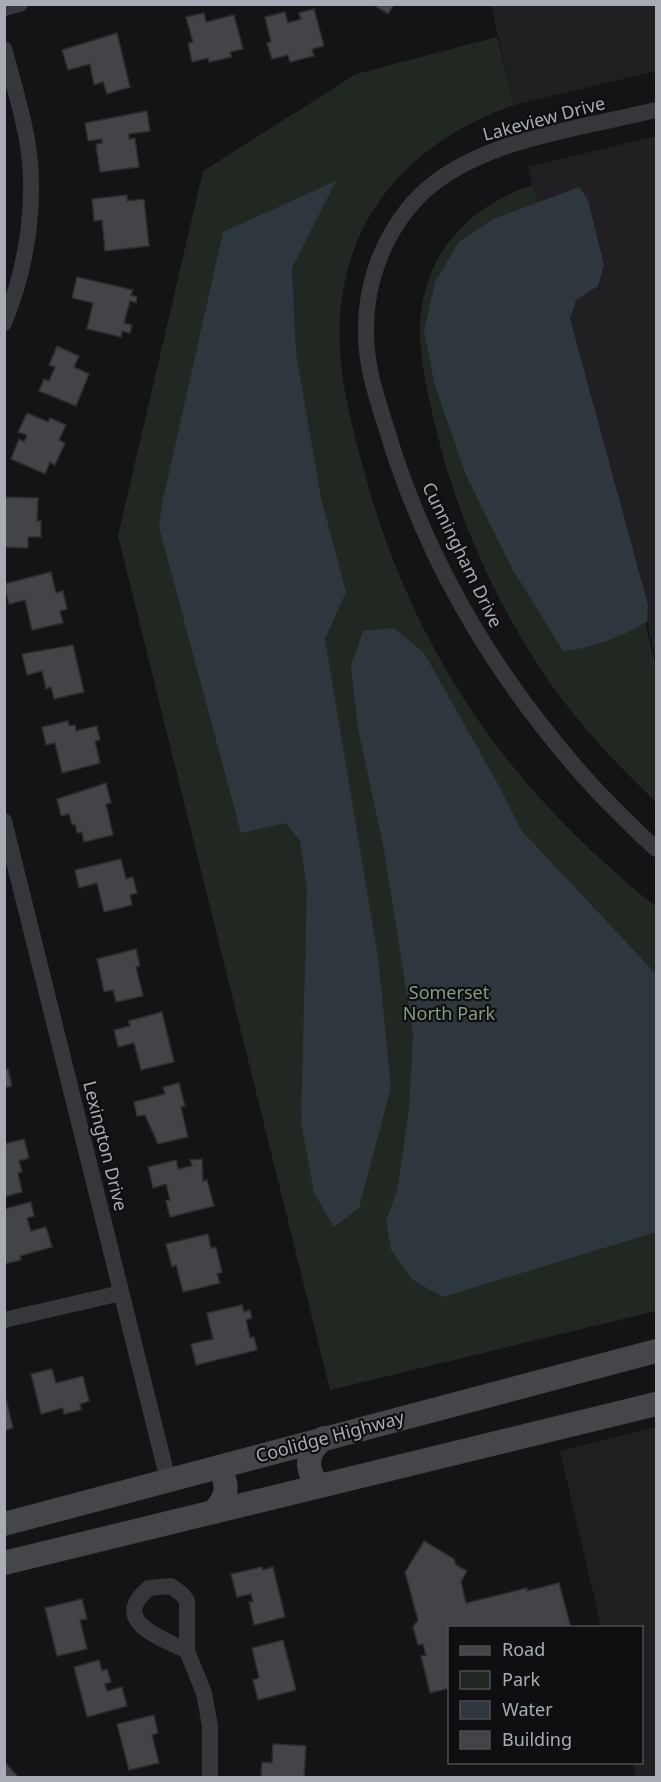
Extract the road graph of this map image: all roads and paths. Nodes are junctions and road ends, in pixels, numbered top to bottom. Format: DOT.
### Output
graph roads {
  1 [pos="20,4"];
  2 [pos="4,8"];
  3 [pos="4,49"];
  4 [pos="657,110"];
  5 [pos="446,175"];
  6 [pos="4,323"];
  7 [pos="4,820"];
  8 [pos="657,849"];
  9 [pos="121,1293"];
  10 [pos="4,1320"];
  11 [pos="657,1351"];
  12 [pos="657,1404"];
  13 [pos="324,1438"];
  14 [pos="219,1467"];
  15 [pos="168,1480"];
  16 [pos="319,1486"];
  17 [pos="213,1512"];
  18 [pos="4,1524"];
  19 [pos="4,1563"];
  20 [pos="187,1651"];
  21 [pos="210,1778"];
  1 -- 2 [label="street"];
  3 -- 6 [label="street"];
  4 -- 5 [label="street, Lakeview Drive"];
  5 -- 8 [label="street, Cunningham Drive"];
  7 -- 9 [label="street, Lexington Drive"];
  9 -- 10 [label="street"];
  9 -- 15 [label="street, Lexington Drive"];
  11 -- 13 [label="main road, Coolidge Highway"];
  12 -- 16 [label="main road"];
  13 -- 14 [label="main road, Coolidge Highway"];
  13 -- 16 [label="main road"];
  14 -- 15 [label="main road, Coolidge Highway"];
  14 -- 17 [label="main road"];
  15 -- 18 [label="main road, Coolidge Highway"];
  16 -- 17 [label="main road"];
  17 -- 19 [label="main road"];
  20 -- 21 [label="street"];
}
